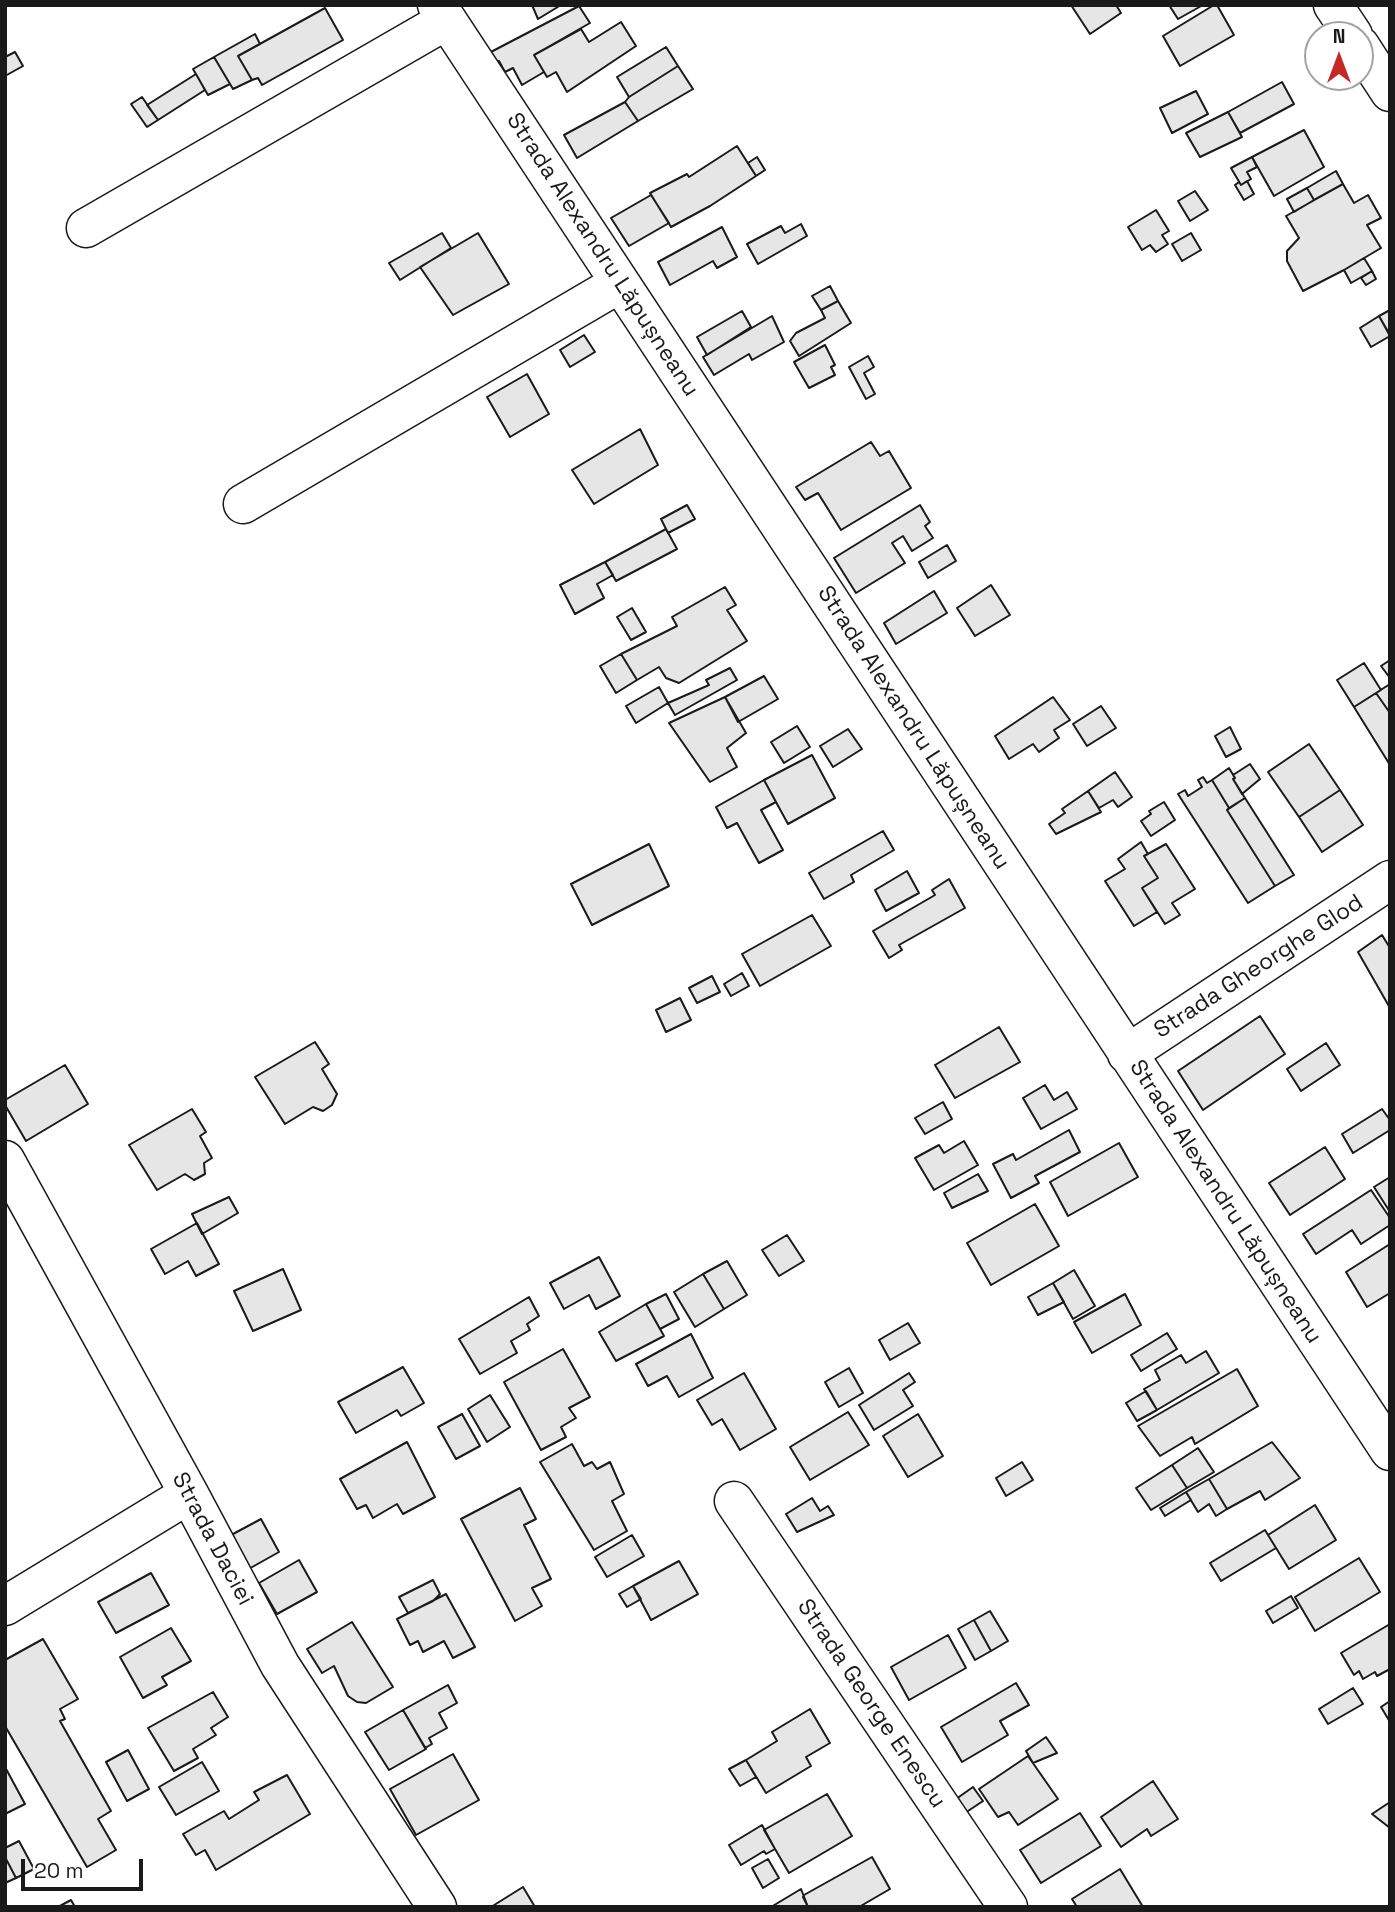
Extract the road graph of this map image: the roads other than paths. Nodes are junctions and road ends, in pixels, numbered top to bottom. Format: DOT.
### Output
graph roads {
  1 [pos="1333,5"];
  2 [pos="442,13"];
  3 [pos="1344,21"];
  4 [pos="1374,67"];
  5 [pos="1390,92"];
  6 [pos="86,228"];
  7 [pos="620,283"];
  8 [pos="243,505"];
  9 [pos="1390,880"];
  10 [pos="1127,1054"];
  11 [pos="5,1160"];
  12 [pos="1390,1451"];
  13 [pos="189,1494"];
  14 [pos="734,1501"];
  15 [pos="5,1606"];
  16 [pos="437,1907"];
  17 [pos="1008,1907"];
  1 -- 3 [label="street"];
  2 -- 6 [label="street"];
  2 -- 7 [label="street, Strada Alexandru Lăpușneanu"];
  4 -- 5 [label="street"];
  7 -- 8 [label="street"];
  7 -- 10 [label="street, Strada Alexandru Lăpușneanu"];
  9 -- 10 [label="street, Strada Gheorghe Glod"];
  10 -- 12 [label="street, Strada Alexandru Lăpușneanu"];
  11 -- 13 [label="street, Strada Daciei"];
  13 -- 15 [label="street"];
  13 -- 16 [label="street, Strada Daciei"];
  14 -- 17 [label="street, Strada George Enescu"];
}
